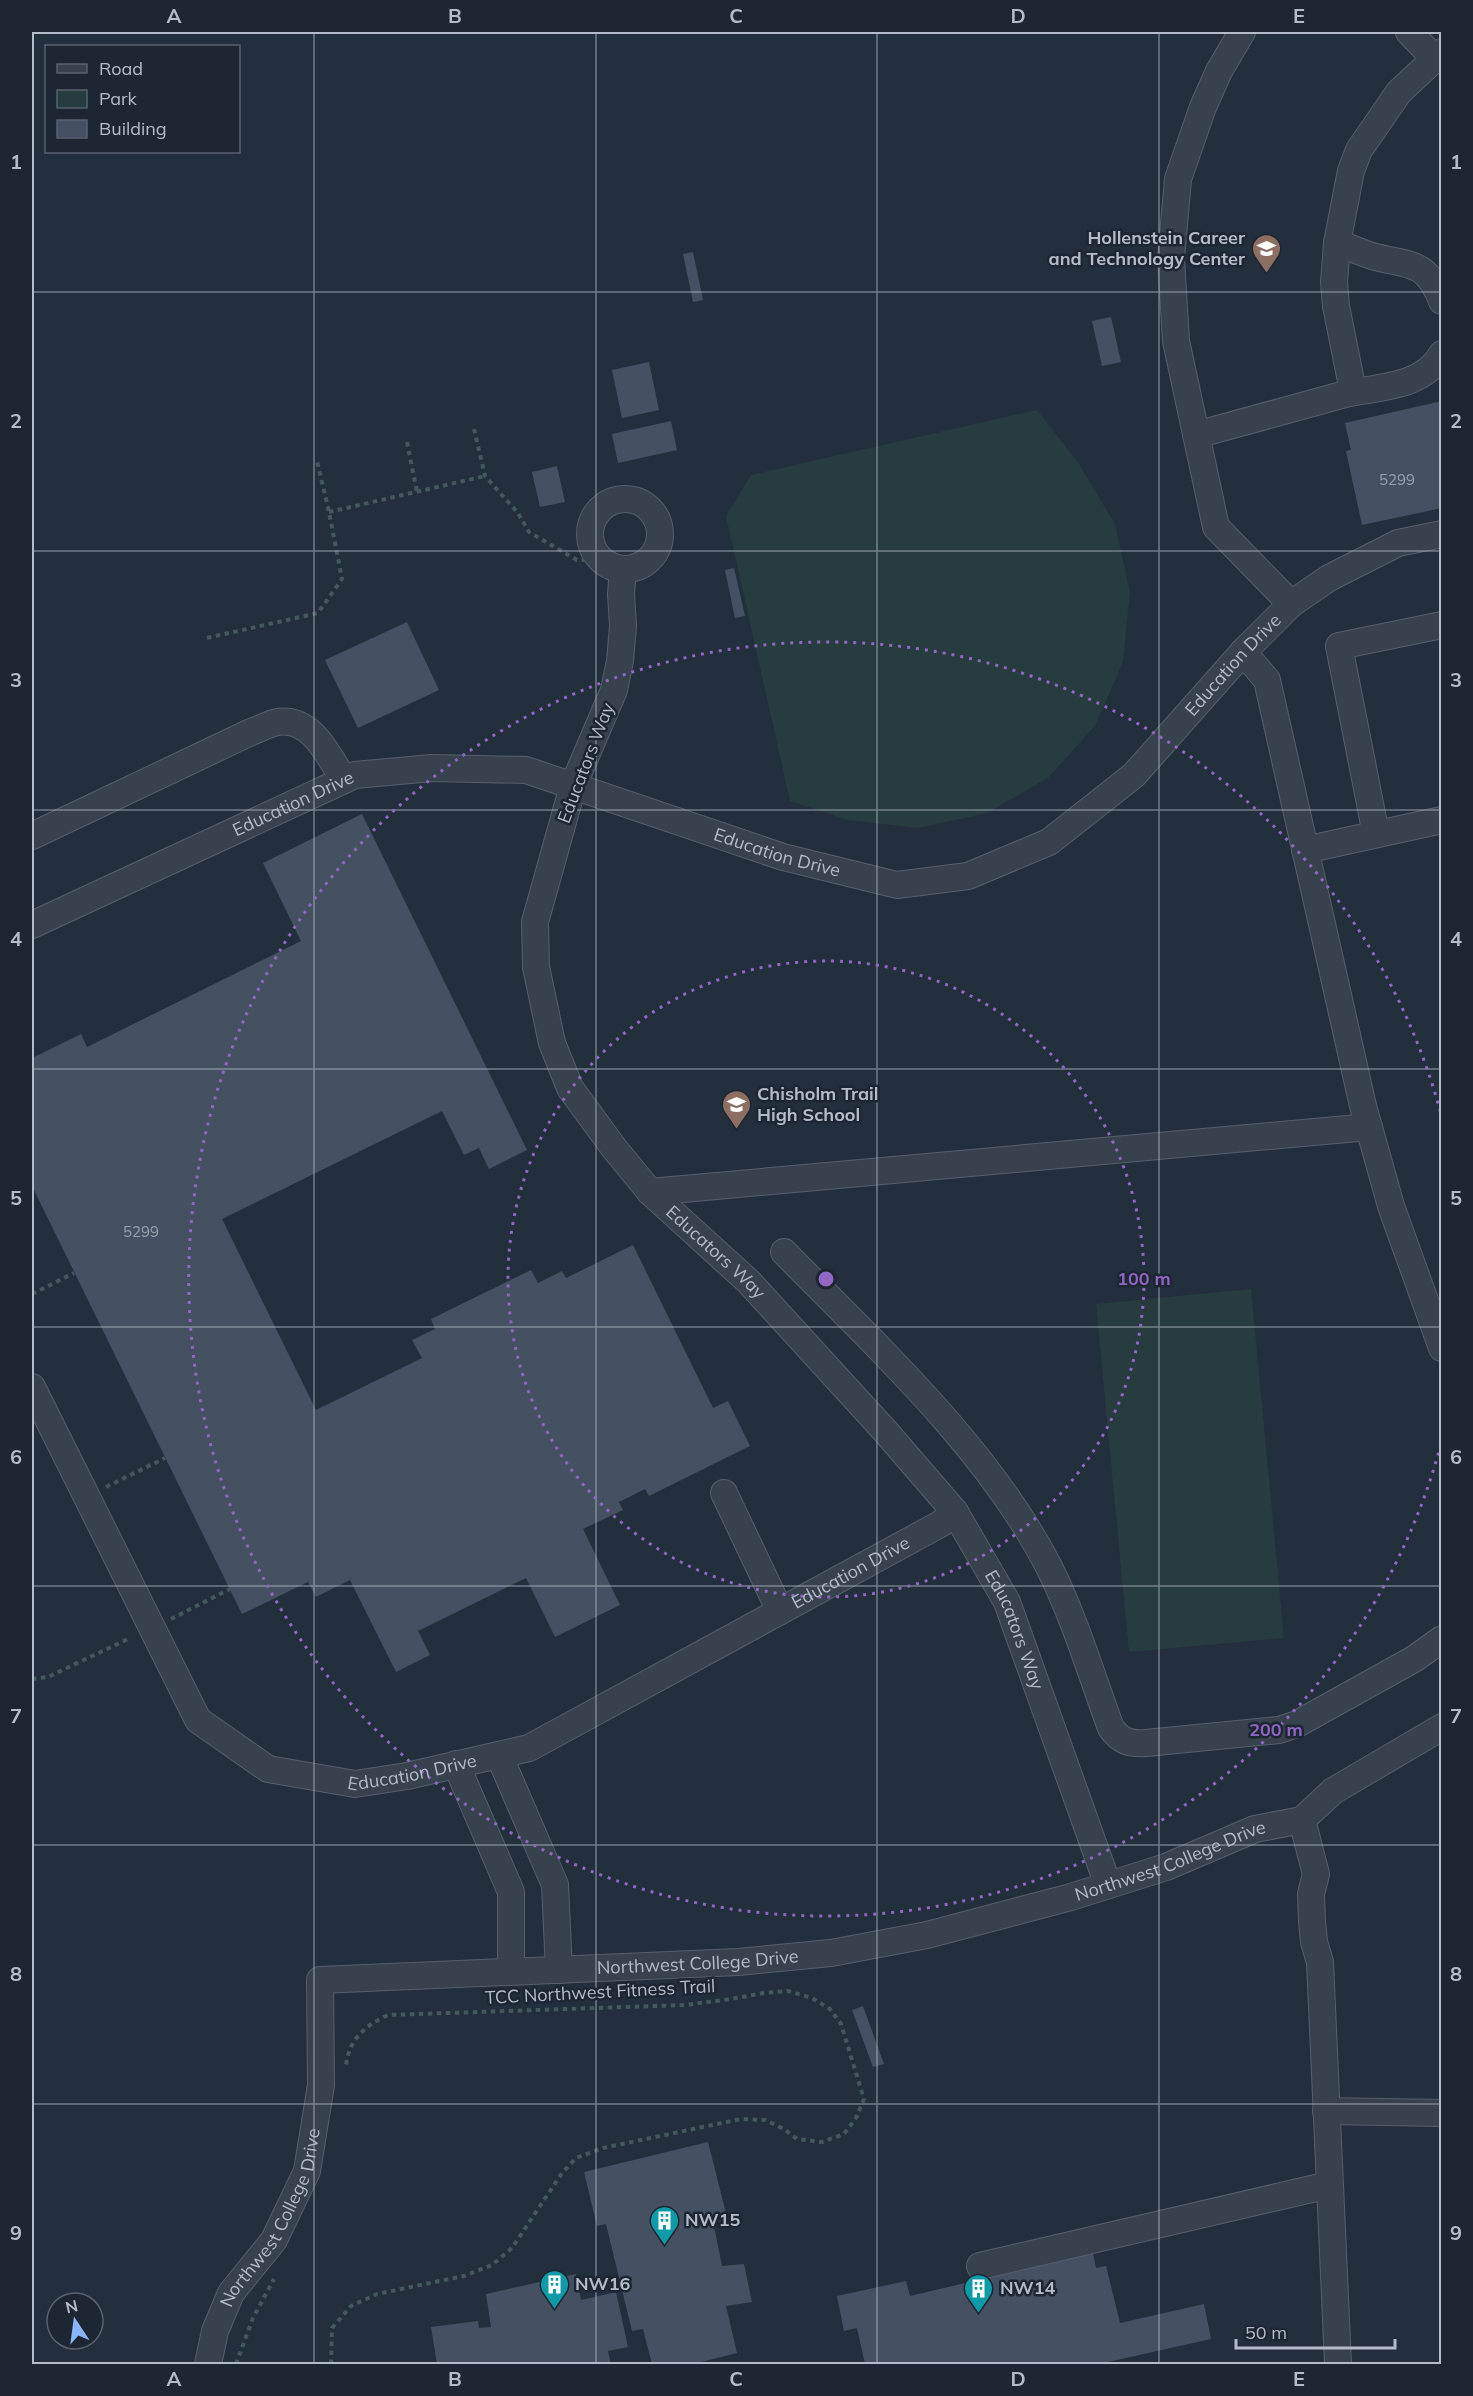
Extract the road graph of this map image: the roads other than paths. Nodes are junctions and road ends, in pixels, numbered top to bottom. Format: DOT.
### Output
graph roads {
  1 [pos="1242,32"];
  2 [pos="1409,32"];
  3 [pos="1438,55"];
  4 [pos="1337,243"];
  5 [pos="1442,301"];
  6 [pos="1442,354"];
  7 [pos="1349,393"];
  8 [pos="1196,435"];
  9 [pos="1442,534"];
  10 [pos="612,564"];
  11 [pos="1291,604"];
  12 [pos="1442,625"];
  13 [pos="1243,652"];
  14 [pos="344,780"];
  15 [pos="573,786"];
  16 [pos="1442,820"];
  17 [pos="1376,834"];
  18 [pos="32,836"];
  19 [pos="1305,850"];
  20 [pos="32,925"];
  21 [pos="1369,1127"];
  22 [pos="650,1192"];
  23 [pos="784,1252"];
  24 [pos="1442,1348"];
  25 [pos="32,1387"];
  26 [pos="724,1493"];
  27 [pos="955,1512"];
  28 [pos="780,1611"];
  29 [pos="1442,1640"];
  30 [pos="1442,1727"];
  31 [pos="499,1755"];
  32 [pos="456,1764"];
  33 [pos="1302,1820"];
  34 [pos="1108,1885"];
  35 [pos="559,1970"];
  36 [pos="511,1972"];
  37 [pos="1326,2111"];
  38 [pos="1442,2113"];
  39 [pos="1329,2185"];
  40 [pos="980,2266"];
  41 [pos="208,2364"];
  42 [pos="1338,2364"];
  1 -- 8 [label="street"];
  2 -- 3 [label="street"];
  3 -- 4 [label="street"];
  4 -- 5 [label="street"];
  4 -- 7 [label="street"];
  6 -- 7 [label="street"];
  7 -- 8 [label="street"];
  8 -- 11 [label="street"];
  9 -- 11 [label="street, Education Drive"];
  10 -- 15 [label="street, Educators Way"];
  11 -- 13 [label="street, Education Drive"];
  12 -- 17 [label="street"];
  13 -- 15 [label="street, Education Drive"];
  13 -- 19 [label="street"];
  14 -- 15 [label="street, Education Drive"];
  14 -- 18 [label="street"];
  14 -- 20 [label="street, Education Drive"];
  15 -- 22 [label="street, Educators Way"];
  16 -- 17 [label="street"];
  17 -- 19 [label="street"];
  19 -- 21 [label="street"];
  21 -- 22 [label="street"];
  21 -- 24 [label="street"];
  22 -- 27 [label="street, Educators Way"];
  23 -- 29 [label="street"];
  25 -- 32 [label="street, Education Drive"];
  26 -- 28 [label="street"];
  27 -- 28 [label="street, Education Drive"];
  27 -- 34 [label="street, Educators Way"];
  28 -- 31 [label="street, Education Drive"];
  30 -- 33 [label="street"];
  31 -- 32 [label="street, Education Drive"];
  31 -- 35 [label="street"];
  32 -- 36 [label="street"];
  33 -- 34 [label="street, Northwest College Drive"];
  33 -- 37 [label="street"];
  34 -- 35 [label="street, Northwest College Drive"];
  35 -- 36 [label="street, Northwest College Drive"];
  36 -- 41 [label="street, Northwest College Drive"];
  37 -- 38 [label="street"];
  37 -- 39 [label="street"];
  39 -- 40 [label="street"];
  39 -- 42 [label="street"];
}
